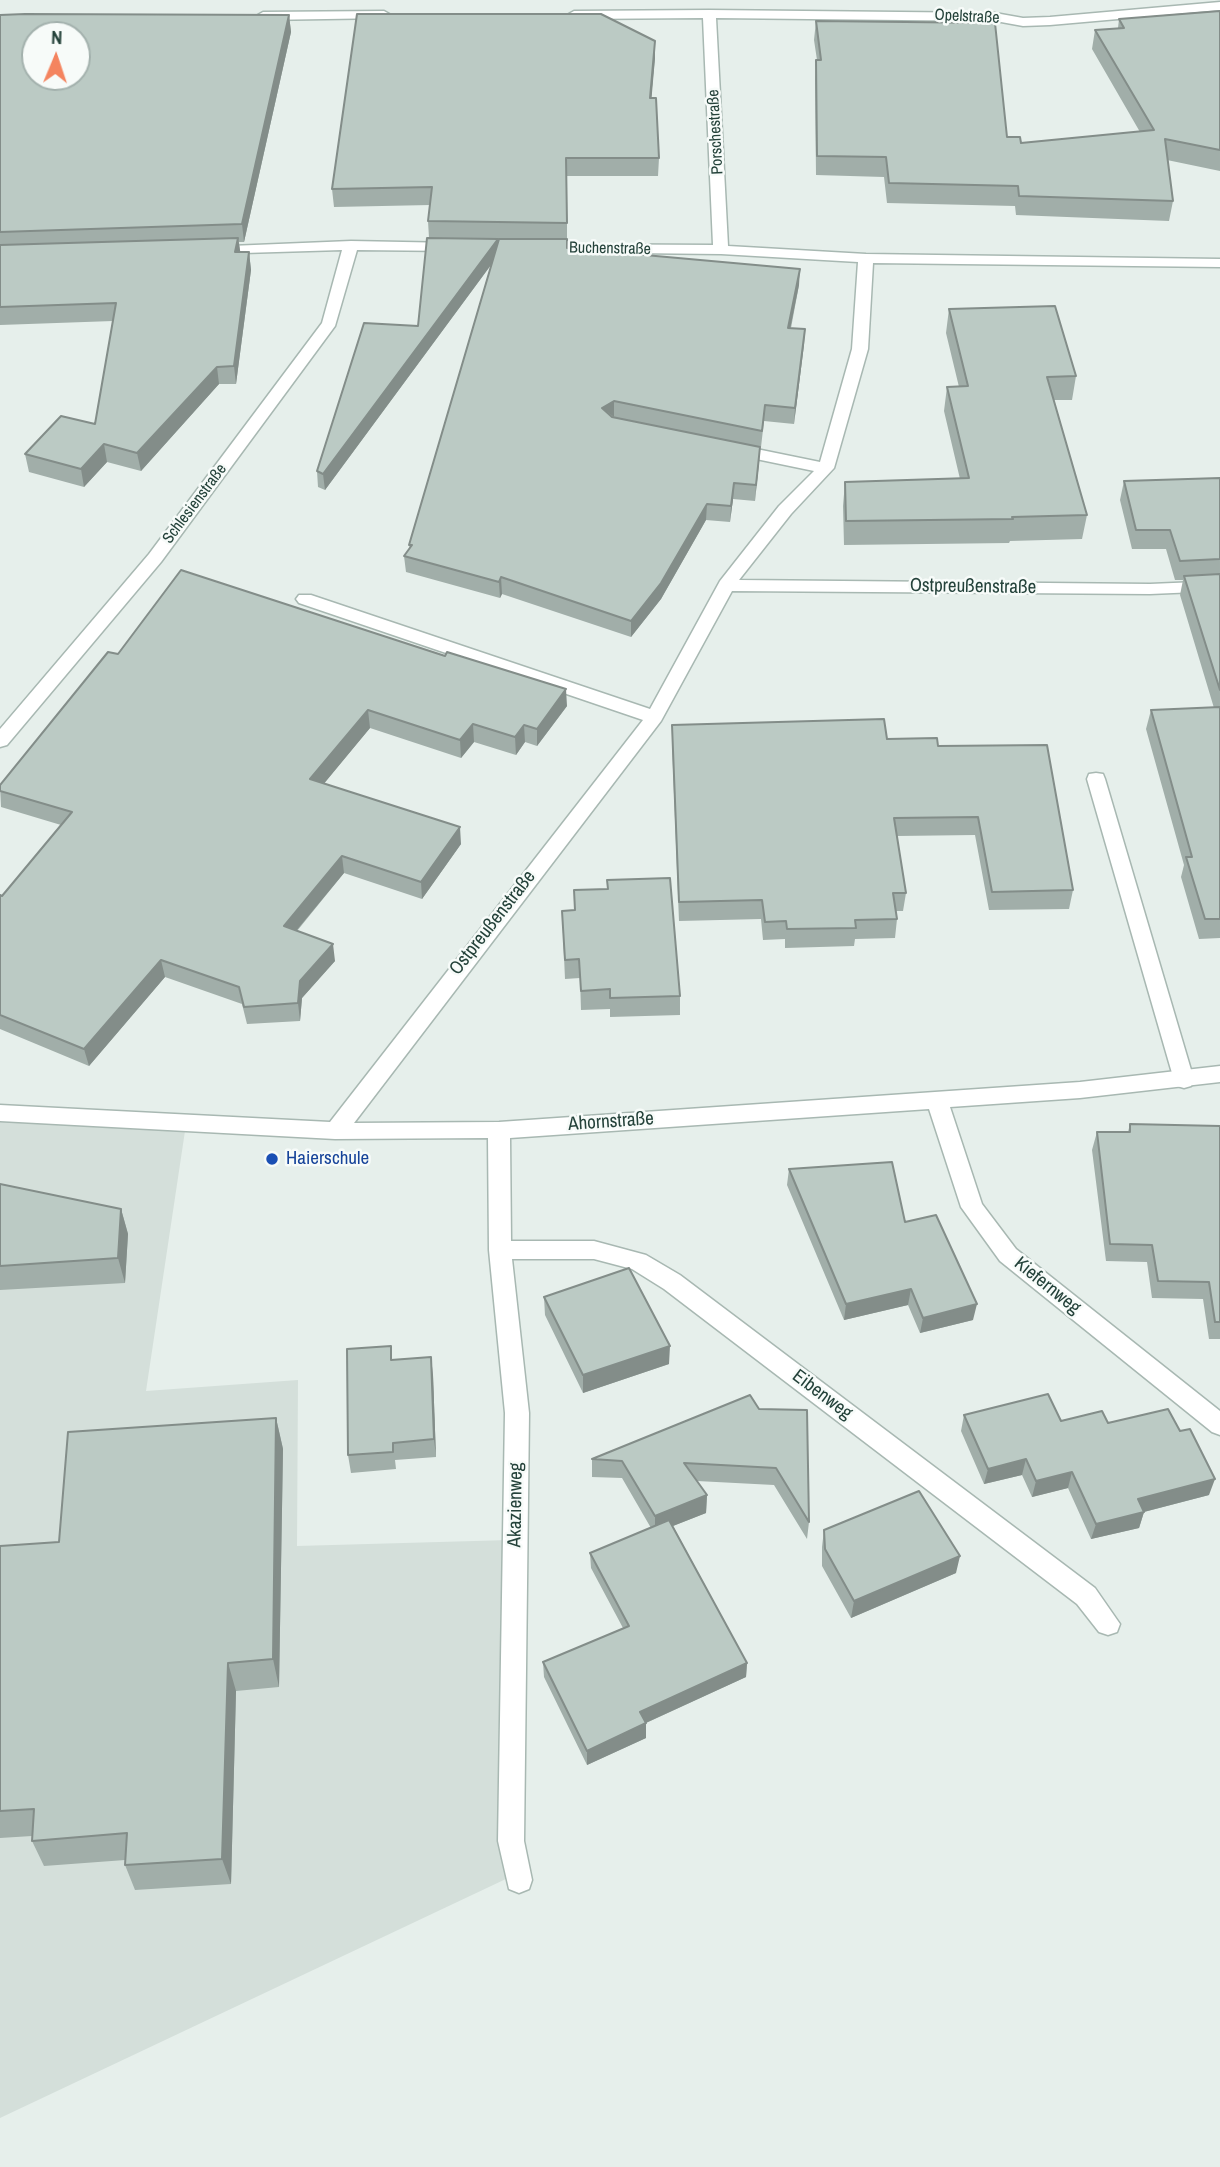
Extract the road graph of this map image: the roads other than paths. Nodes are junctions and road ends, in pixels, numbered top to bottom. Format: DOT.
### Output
graph roads {
  1 [pos="1220,6"];
  2 [pos="709,14"];
  3 [pos="405,15"];
  4 [pos="555,15"];
  5 [pos="243,16"];
  6 [pos="351,246"];
  7 [pos="471,247"];
  8 [pos="527,247"];
  9 [pos="190,250"];
  10 [pos="721,250"];
  11 [pos="866,258"];
  12 [pos="1220,263"];
  13 [pos="720,447"];
  14 [pos="826,468"];
  15 [pos="726,585"];
  16 [pos="1220,586"];
  17 [pos="305,599"];
  18 [pos="654,717"];
  19 [pos="0,741"];
  20 [pos="1096,779"];
  21 [pos="1220,1074"];
  22 [pos="1184,1080"];
  23 [pos="937,1100"];
  24 [pos="0,1113"];
  25 [pos="499,1130"];
  26 [pos="335,1131"];
  27 [pos="500,1250"];
  28 [pos="1220,1425"];
  29 [pos="1108,1624"];
  30 [pos="519,1880"];
  1 -- 2 [label="street, Opelstraße"];
  2 -- 4 [label="street, Opelstraße"];
  2 -- 10 [label="street, Porschestraße"];
  3 -- 5 [label="street"];
  6 -- 7 [label="street"];
  6 -- 9 [label="street"];
  6 -- 19 [label="street, Schlesienstraße"];
  8 -- 10 [label="street, Buchenstraße"];
  10 -- 11 [label="street, Buchenstraße"];
  11 -- 12 [label="street, Buchenstraße"];
  11 -- 14 [label="street, Ostpreußenstraße"];
  13 -- 14 [label="street"];
  14 -- 15 [label="street, Ostpreußenstraße"];
  15 -- 16 [label="street, Ostpreußenstraße"];
  15 -- 18 [label="street, Ostpreußenstraße"];
  17 -- 18 [label="street"];
  18 -- 26 [label="street, Ostpreußenstraße"];
  20 -- 22 [label="street"];
  21 -- 22 [label="street, Ahornstraße"];
  22 -- 23 [label="street, Ahornstraße"];
  23 -- 25 [label="street, Ahornstraße"];
  23 -- 28 [label="street, Kiefernweg"];
  24 -- 26 [label="street, Ahornstraße"];
  25 -- 26 [label="street, Ahornstraße"];
  25 -- 27 [label="street, Akazienweg"];
  27 -- 29 [label="street, Eibenweg"];
  27 -- 30 [label="street, Akazienweg"];
}
